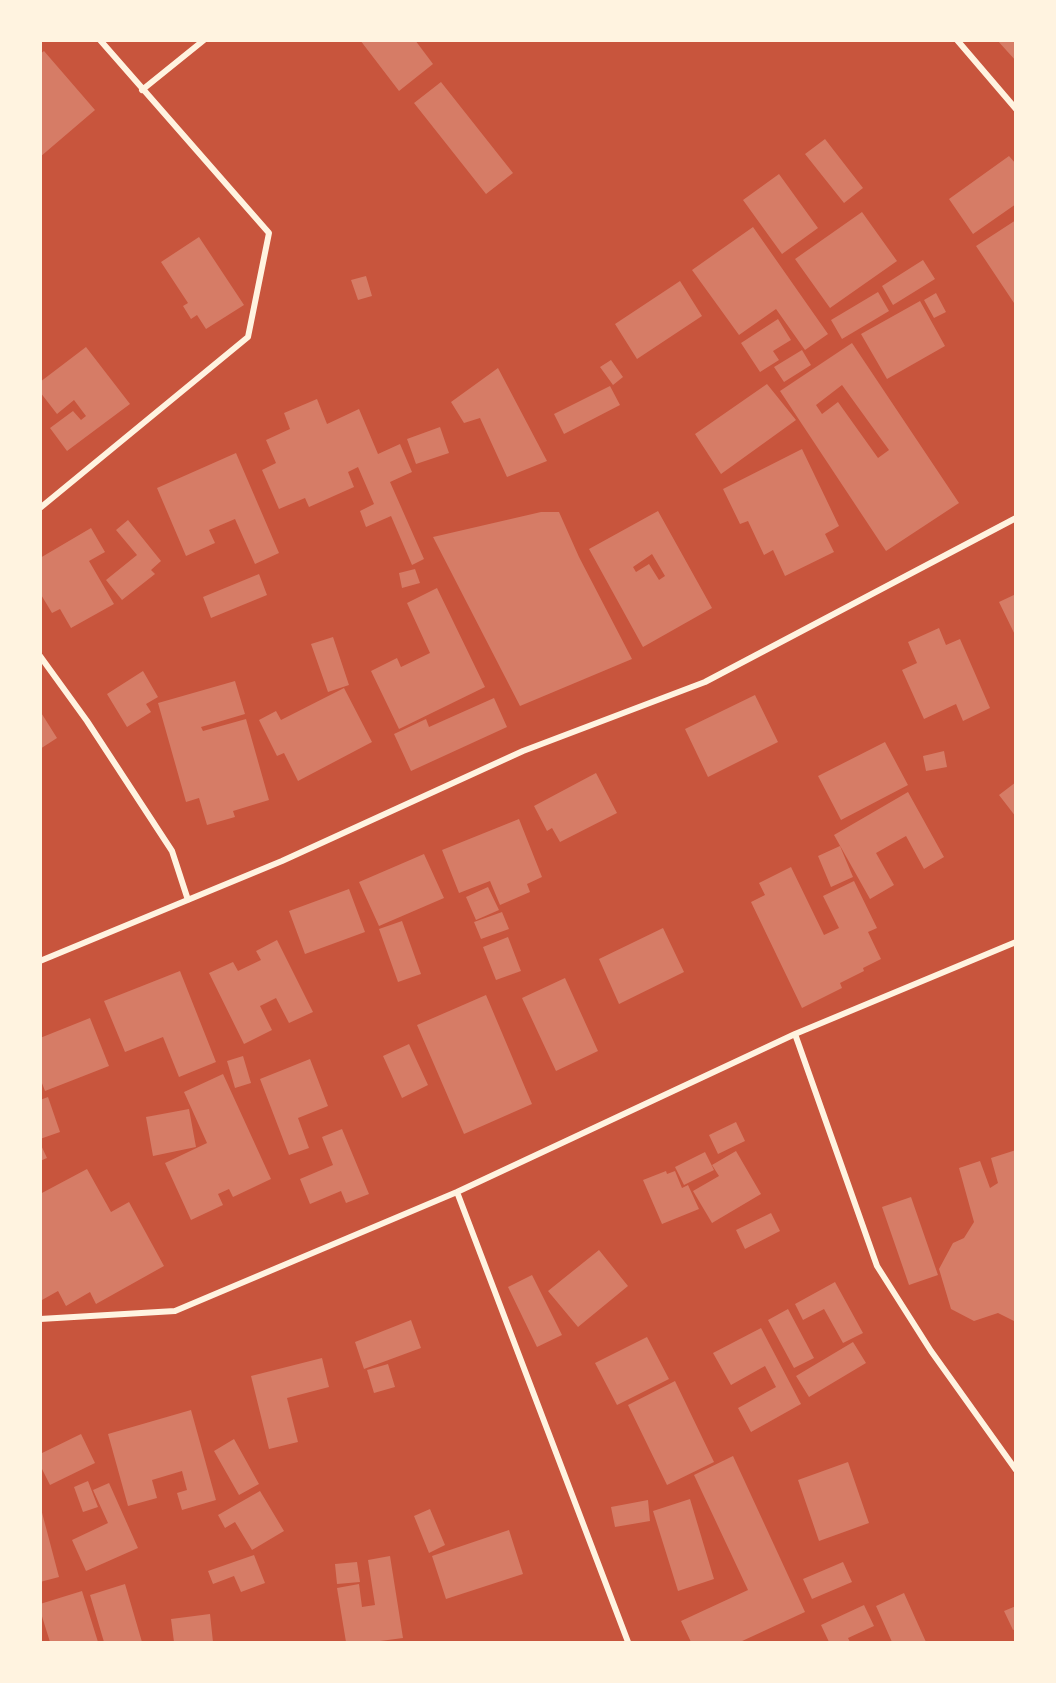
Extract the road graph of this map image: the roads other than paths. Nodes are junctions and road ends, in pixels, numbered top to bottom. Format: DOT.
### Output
graph roads {
  1 [pos="100,40"];
  2 [pos="204,40"];
  3 [pos="957,40"];
  4 [pos="142,90"];
  5 [pos="1016,109"];
  6 [pos="40,508"];
  7 [pos="1016,518"];
  8 [pos="40,656"];
  9 [pos="188,900"];
  10 [pos="1016,942"];
  11 [pos="40,961"];
  12 [pos="795,1034"];
  13 [pos="457,1192"];
  14 [pos="40,1319"];
  15 [pos="1016,1470"];
  16 [pos="628,1642"];
  1 -- 4 [label="street"];
  2 -- 4 [label="street"];
  3 -- 5 [label="street"];
  4 -- 6 [label="street"];
  7 -- 9 [label="street"];
  8 -- 9 [label="street"];
  9 -- 11 [label="street"];
  10 -- 12 [label="street"];
  12 -- 13 [label="street"];
  12 -- 15 [label="street"];
  13 -- 14 [label="street"];
  13 -- 16 [label="street"];
}
